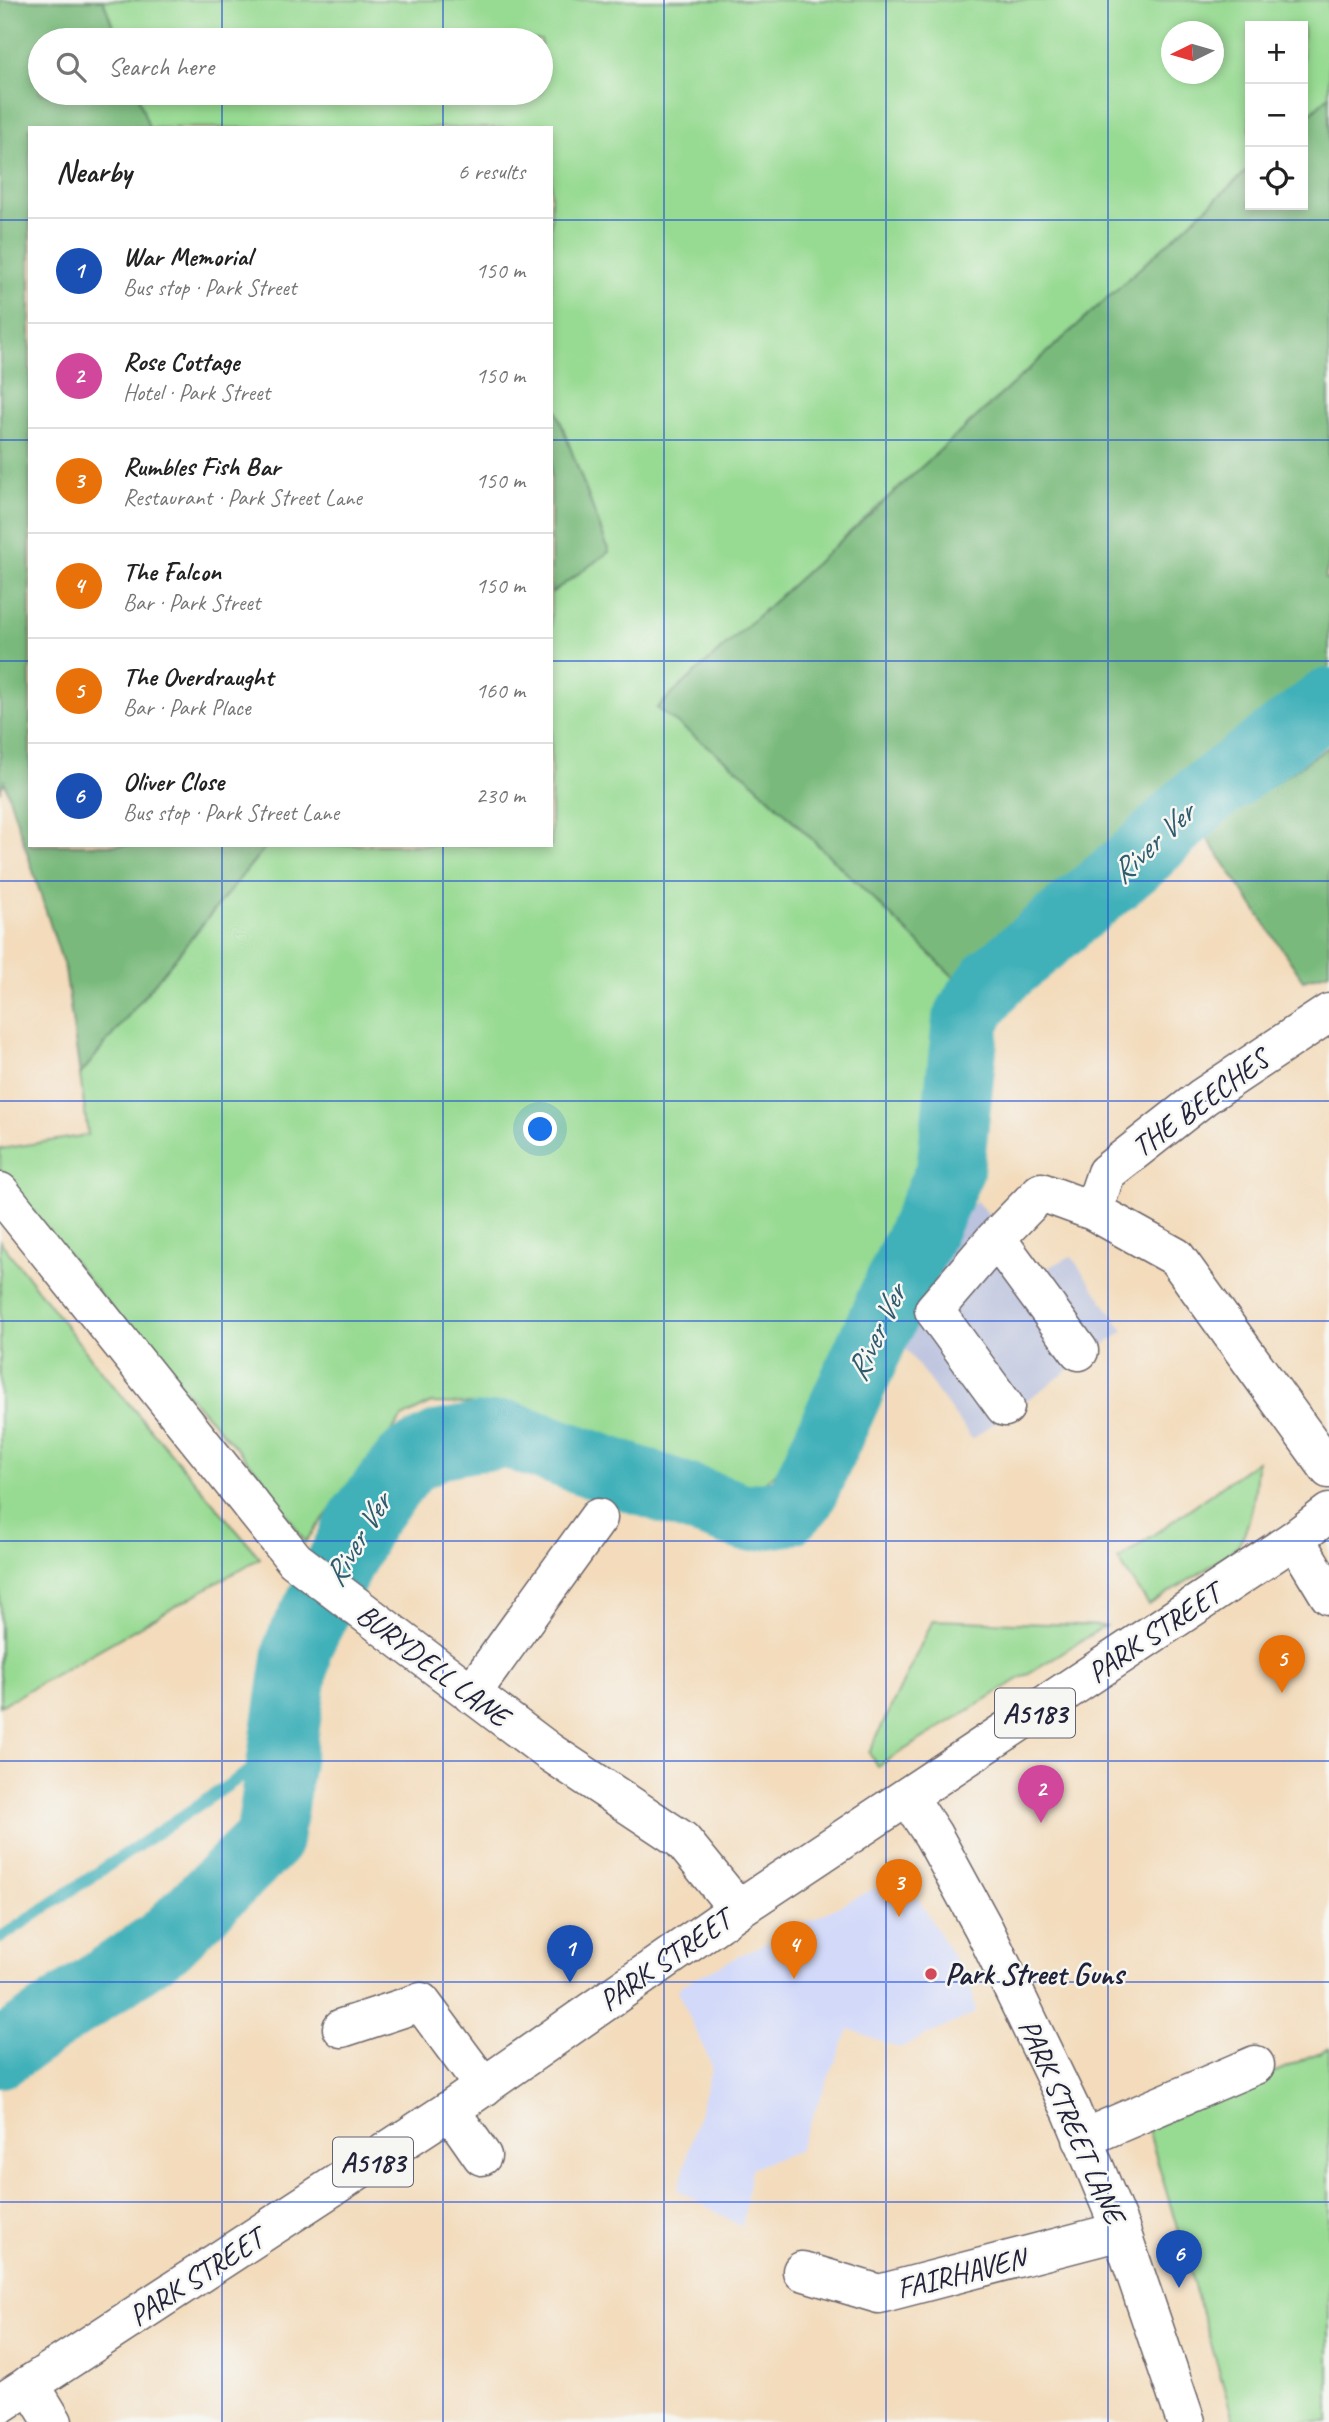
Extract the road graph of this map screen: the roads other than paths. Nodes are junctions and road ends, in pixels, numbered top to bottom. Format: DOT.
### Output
graph roads {
  1 [pos="1329,1013"];
  2 [pos="0,1192"];
  3 [pos="1093,1211"];
  4 [pos="996,1238"];
  5 [pos="1079,1351"];
  6 [pos="1005,1407"];
  7 [pos="1329,1469"];
  8 [pos="1329,1513"];
  9 [pos="598,1518"];
  10 [pos="1295,1539"];
  11 [pos="1329,1595"];
  12 [pos="471,1693"];
  13 [pos="908,1797"];
  14 [pos="738,1909"];
  15 [pos="342,2028"];
  16 [pos="1255,2064"];
  17 [pos="484,2087"];
  18 [pos="450,2110"];
  19 [pos="1082,2139"];
  20 [pos="482,2156"];
  21 [pos="1121,2231"];
  22 [pos="802,2272"];
  23 [pos="15,2394"];
  24 [pos="53,2422"];
  25 [pos="1186,2422"];
  1 -- 3 [label="street, THE BEECHES"];
  2 -- 12 [label="street, BURYDELL LANE"];
  3 -- 4 [label="street"];
  3 -- 7 [label="street"];
  4 -- 5 [label="street"];
  4 -- 6 [label="street"];
  8 -- 10 [label="street, PARK STREET / A5183"];
  9 -- 12 [label="street"];
  10 -- 11 [label="street"];
  10 -- 13 [label="street, PARK STREET / A5183"];
  12 -- 14 [label="street, BURYDELL LANE"];
  13 -- 14 [label="street, PARK STREET / A5183"];
  13 -- 19 [label="street, PARK STREET LANE"];
  14 -- 17 [label="street, PARK STREET / A5183"];
  15 -- 17 [label="street"];
  16 -- 19 [label="street"];
  17 -- 18 [label="street, PARK STREET / A5183"];
  18 -- 20 [label="street"];
  18 -- 23 [label="street, PARK STREET / A5183"];
  19 -- 21 [label="street, PARK STREET LANE"];
  21 -- 22 [label="street, FAIRHAVEN"];
  21 -- 25 [label="street, PARK STREET LANE"];
  23 -- 24 [label="street"];
}
